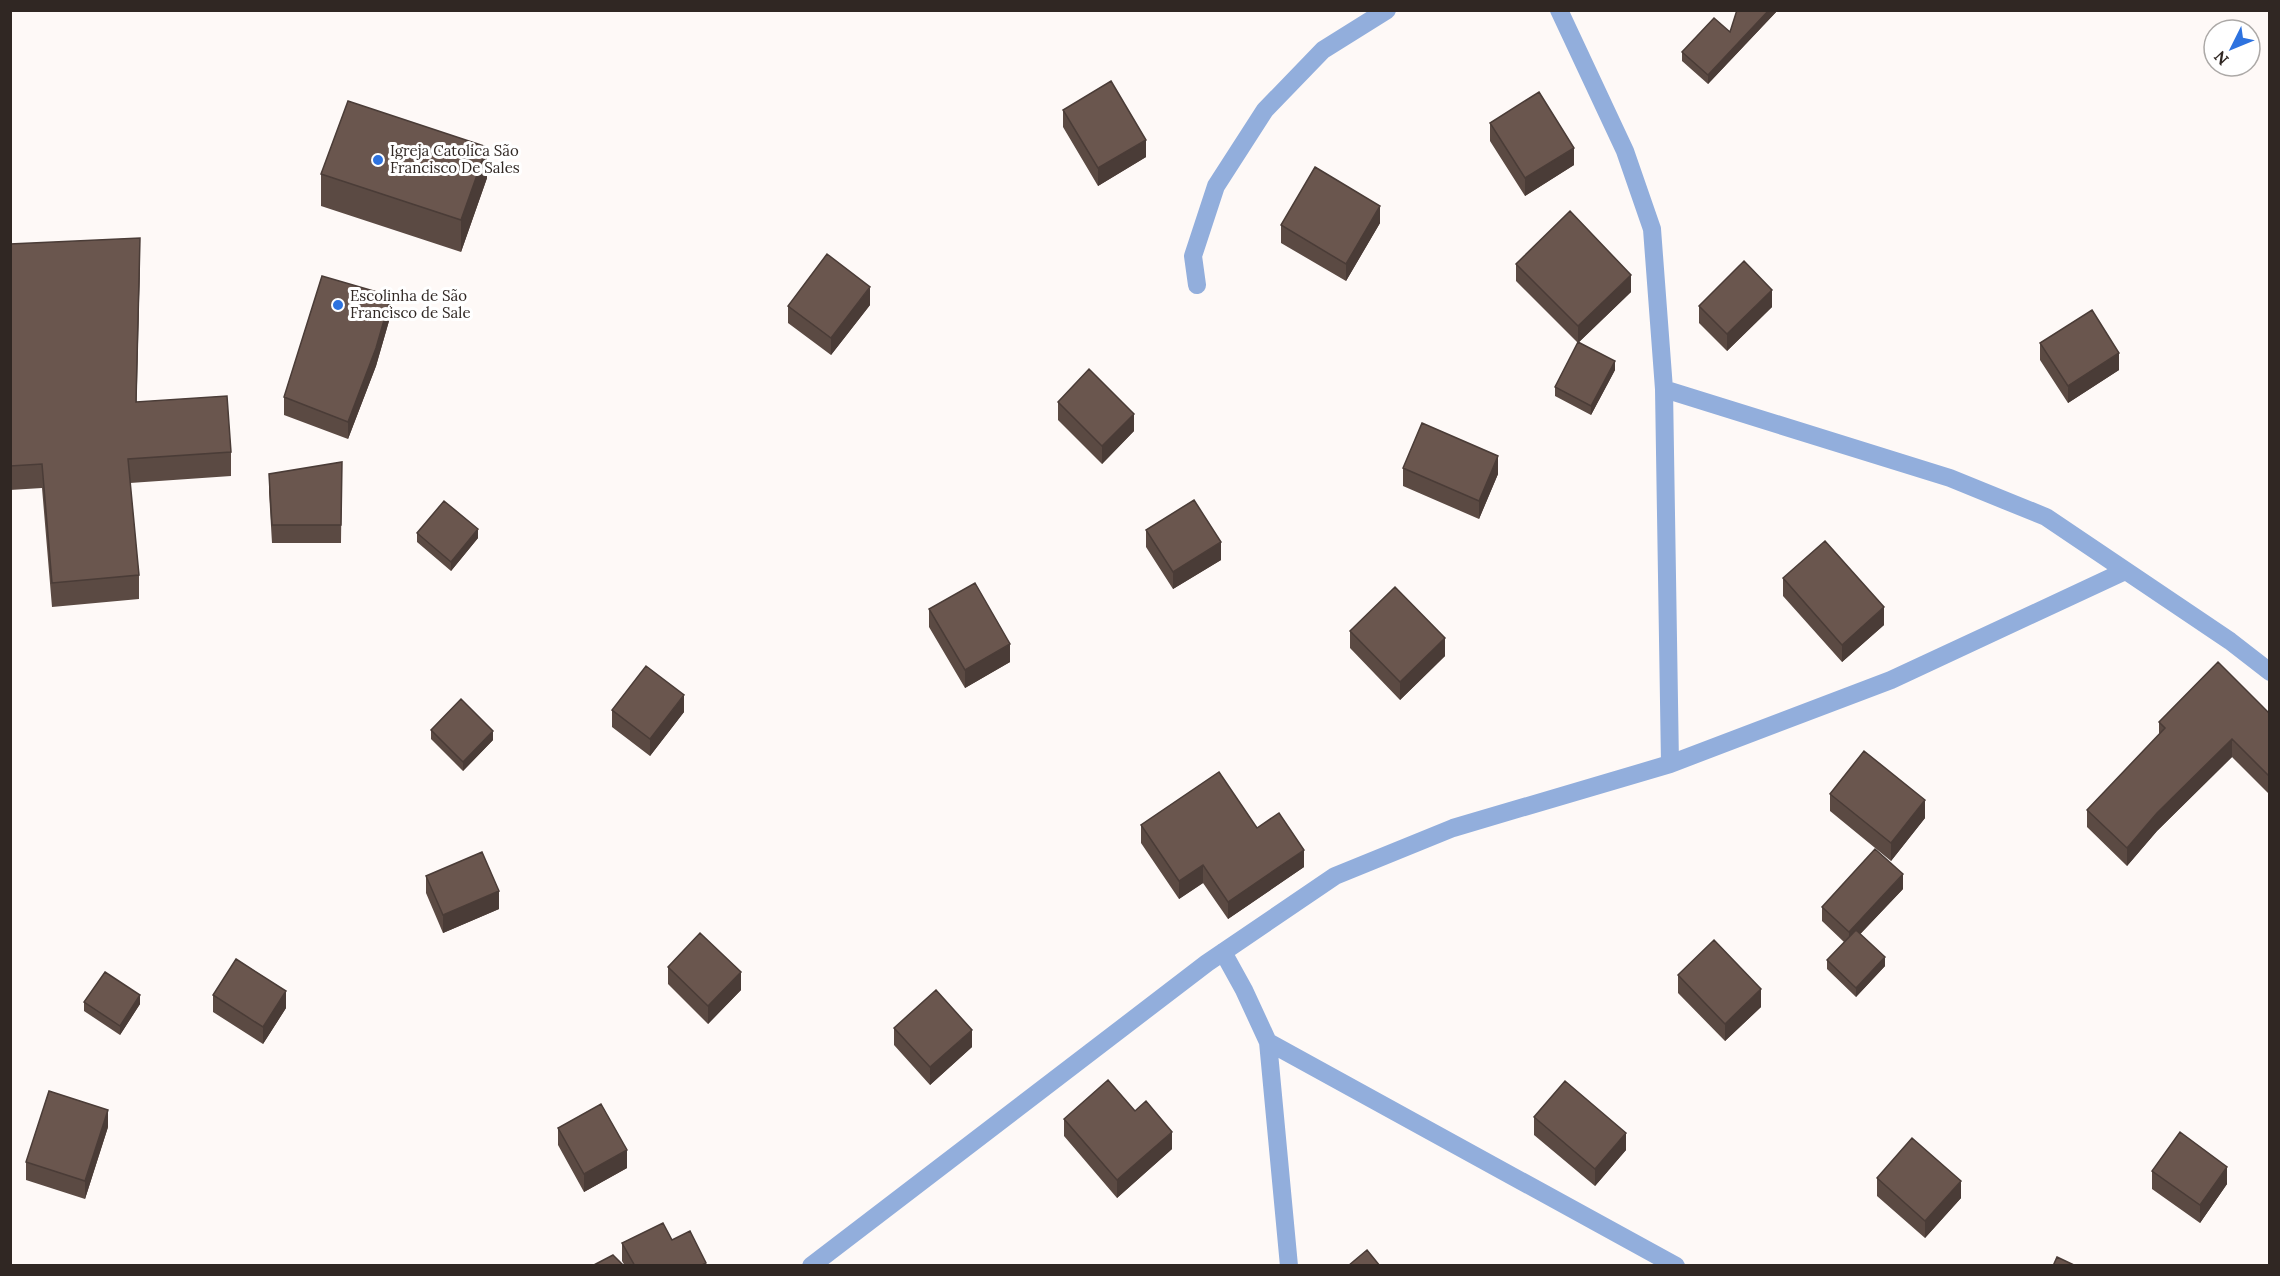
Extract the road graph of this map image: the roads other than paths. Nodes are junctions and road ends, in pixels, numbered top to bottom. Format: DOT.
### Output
graph roads {
  1 [pos="1387,10"];
  2 [pos="1559,10"];
  3 [pos="1197,285"];
  4 [pos="1664,388"];
  5 [pos="2125,571"];
  6 [pos="2270,672"];
  7 [pos="1670,764"];
  8 [pos="1223,952"];
  9 [pos="1268,1042"];
  10 [pos="811,1266"];
  11 [pos="1288,1266"];
  12 [pos="1676,1266"];
  1 -- 3 [label="street"];
  2 -- 4 [label="street"];
  4 -- 5 [label="street"];
  4 -- 7 [label="street"];
  5 -- 6 [label="street"];
  5 -- 7 [label="street"];
  7 -- 8 [label="street"];
  8 -- 9 [label="street"];
  8 -- 10 [label="street"];
  9 -- 11 [label="street"];
  9 -- 12 [label="street"];
}
